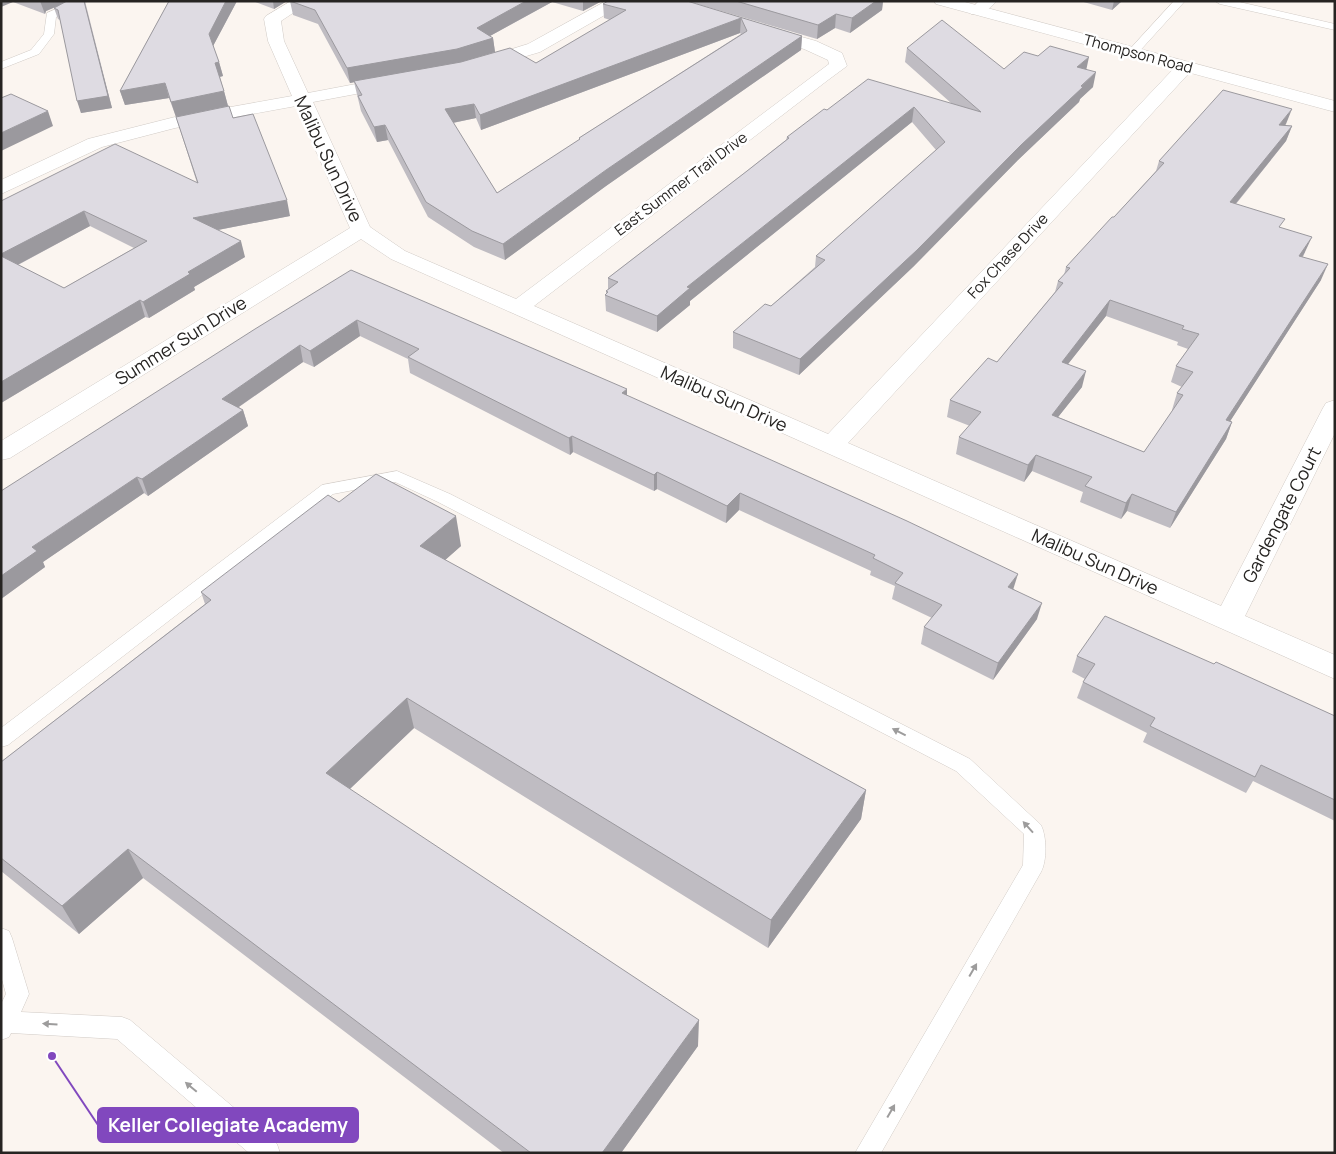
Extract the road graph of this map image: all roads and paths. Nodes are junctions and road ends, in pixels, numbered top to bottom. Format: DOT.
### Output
graph roads {
  1 [pos="83,1"];
  2 [pos="303,1"];
  3 [pos="618,1"];
  4 [pos="942,1"];
  5 [pos="1180,1"];
  6 [pos="1220,1"];
  7 [pos="983,6"];
  8 [pos="747,26"];
  9 [pos="1335,27"];
  10 [pos="1133,52"];
  11 [pos="1,66"];
  12 [pos="1185,67"];
  13 [pos="462,70"];
  14 [pos="414,79"];
  15 [pos="300,99"];
  16 [pos="1335,107"];
  17 [pos="1,188"];
  18 [pos="361,230"];
  19 [pos="518,308"];
  20 [pos="1335,408"];
  21 [pos="831,446"];
  22 [pos="1,452"];
  23 [pos="1228,621"];
  24 [pos="1335,668"];
  25 [pos="1,739"];
  26 [pos="1,938"];
  27 [pos="3,1025"];
  28 [pos="268,1153"];
  29 [pos="867,1153"];
  1 -- 11 [label="lane"];
  2 -- 15 [label="street, Malibu Sun Drive"];
  3 -- 13 [label="street"];
  4 -- 7 [label="street, Thompson Road"];
  5 -- 10 [label="lane"];
  6 -- 9 [label="lane"];
  7 -- 10 [label="street, Thompson Road"];
  8 -- 19 [label="street, East Summer Trail Drive"];
  10 -- 12 [label="street, Thompson Road"];
  12 -- 16 [label="street, Thompson Road"];
  12 -- 21 [label="street, Fox Chase Drive"];
  14 -- 15 [label="street"];
  15 -- 17 [label="street"];
  15 -- 18 [label="street, Malibu Sun Drive"];
  18 -- 19 [label="street, Malibu Sun Drive"];
  18 -- 22 [label="street, Summer Sun Drive"];
  19 -- 21 [label="street, Malibu Sun Drive"];
  20 -- 23 [label="street, Gardengate Court"];
  21 -- 23 [label="street, Malibu Sun Drive"];
  23 -- 24 [label="street, Malibu Sun Drive"];
  29 -- 25 [label="lane, one-way"];
  26 -- 27 [label="lane"];
  28 -- 27 [label="lane, one-way"];
}
